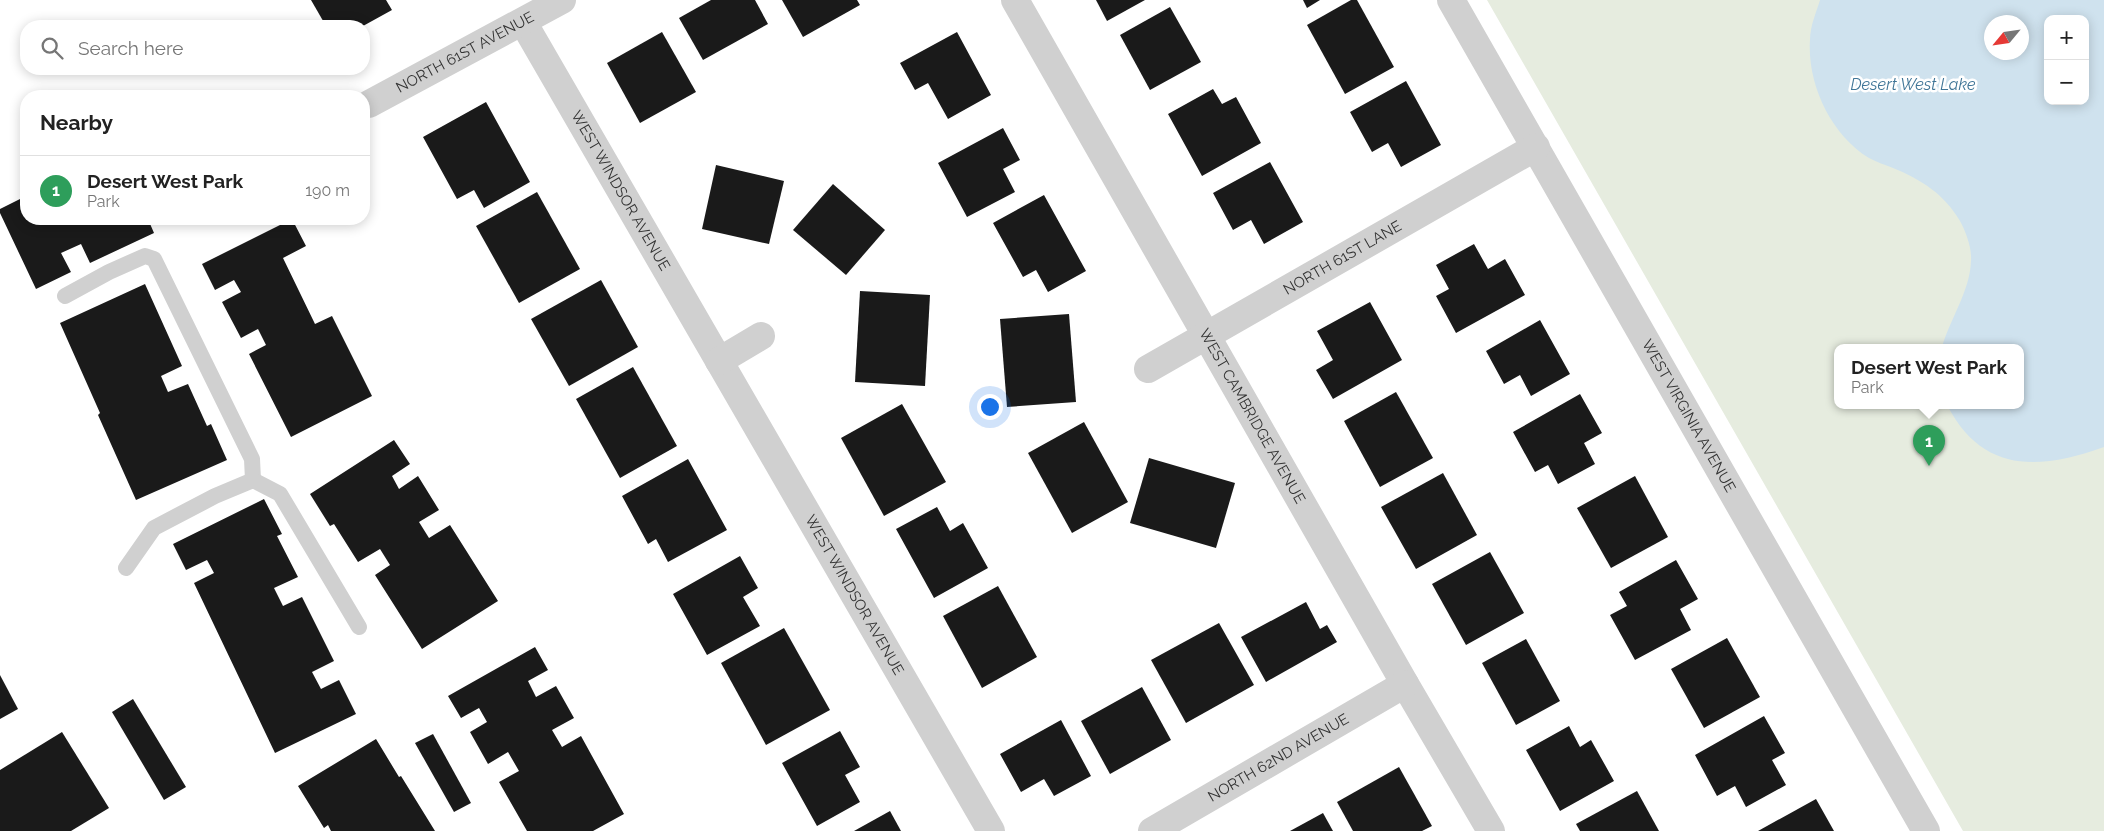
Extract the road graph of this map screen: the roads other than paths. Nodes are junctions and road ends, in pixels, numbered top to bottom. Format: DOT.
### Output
graph roads {
  1 [pos="562,0"];
  2 [pos="1015,0"];
  3 [pos="1451,0"];
  4 [pos="523,22"];
  5 [pos="370,103"];
  6 [pos="1536,147"];
  7 [pos="65,296"];
  8 [pos="1207,335"];
  9 [pos="761,336"];
  10 [pos="719,361"];
  11 [pos="1148,369"];
  12 [pos="253,480"];
  13 [pos="126,568"];
  14 [pos="360,627"];
  15 [pos="1405,684"];
  16 [pos="991,831"];
  17 [pos="1152,831"];
  18 [pos="1491,831"];
  19 [pos="1926,831"];
  1 -- 4 [label="street, NORTH 61ST AVENUE"];
  2 -- 8 [label="street, WEST CAMBRIDGE AVENUE"];
  3 -- 6 [label="street, WEST VIRGINIA AVENUE"];
  4 -- 5 [label="street, NORTH 61ST AVENUE"];
  4 -- 10 [label="street, WEST WINDSOR AVENUE"];
  6 -- 8 [label="street, NORTH 61ST LANE"];
  6 -- 19 [label="street, WEST VIRGINIA AVENUE"];
  7 -- 12 [label="lane"];
  8 -- 11 [label="street, NORTH 61ST LANE"];
  8 -- 15 [label="street, WEST CAMBRIDGE AVENUE"];
  9 -- 10 [label="street"];
  10 -- 16 [label="street, WEST WINDSOR AVENUE"];
  12 -- 13 [label="lane"];
  12 -- 14 [label="lane"];
  15 -- 17 [label="street, NORTH 62ND AVENUE"];
  15 -- 18 [label="street, WEST CAMBRIDGE AVENUE"];
}
